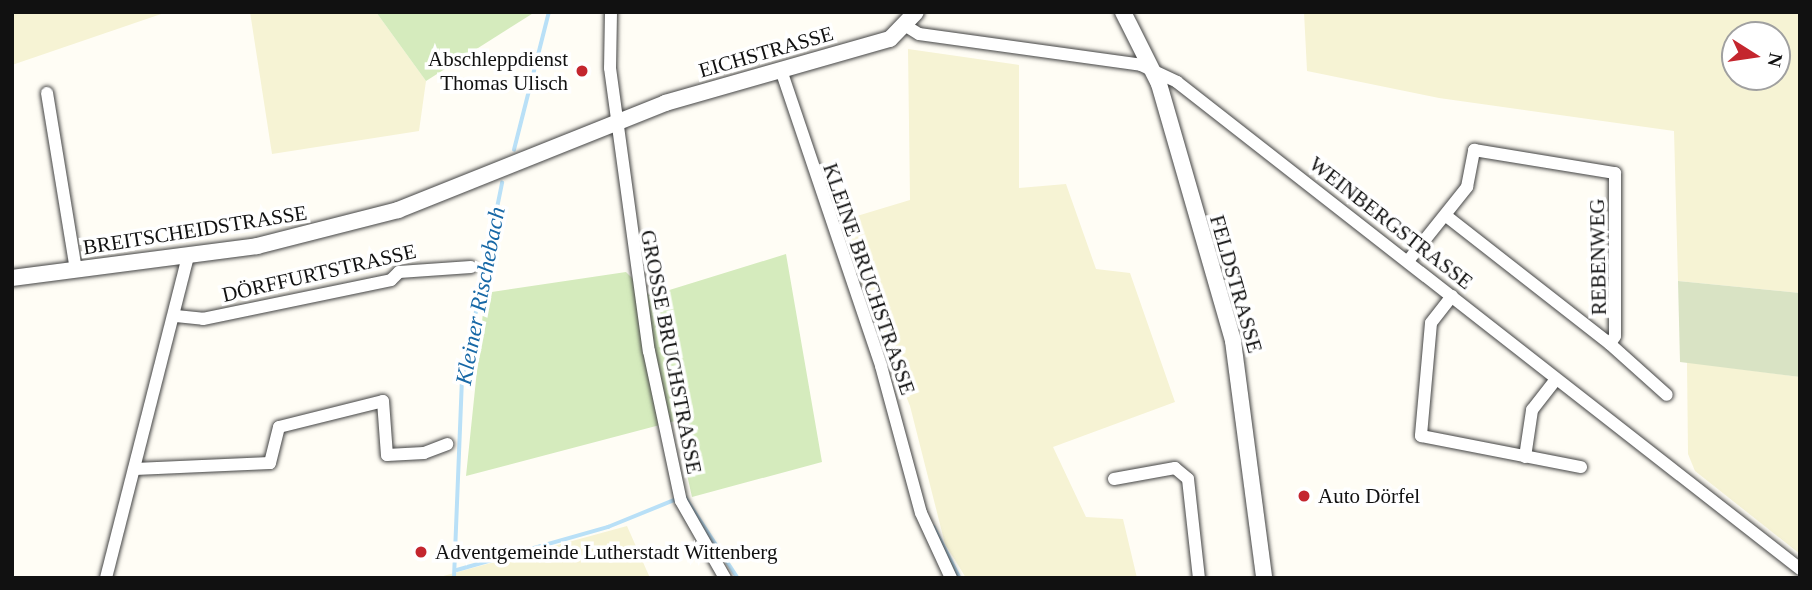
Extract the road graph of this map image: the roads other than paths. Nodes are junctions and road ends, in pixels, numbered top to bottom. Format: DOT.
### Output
graph roads {
  1 [pos="611,12"];
  2 [pos="916,12"];
  3 [pos="1123,12"];
  4 [pos="906,26"];
  5 [pos="1153,68"];
  6 [pos="781,70"];
  7 [pos="47,93"];
  8 [pos="617,121"];
  9 [pos="1446,215"];
  10 [pos="188,256"];
  11 [pos="1408,261"];
  12 [pos="471,267"];
  13 [pos="76,270"];
  14 [pos="12,278"];
  15 [pos="1452,296"];
  16 [pos="177,316"];
  17 [pos="1610,344"];
  18 [pos="1556,379"];
  19 [pos="1667,395"];
  20 [pos="447,444"];
  21 [pos="1524,457"];
  22 [pos="1581,467"];
  23 [pos="135,469"];
  24 [pos="1114,479"];
  25 [pos="1800,569"];
  26 [pos="106,578"];
  27 [pos="725,578"];
  28 [pos="951,578"];
  29 [pos="1199,578"];
  30 [pos="1264,578"];
  1 -- 8 [label="street, GROSSE BRUCHSTRASSE"];
  2 -- 4 [label="street, EICHSTRASSE"];
  3 -- 5 [label="street, FELDSTRASSE"];
  4 -- 5 [label="street, WEINBERGSTRASSE"];
  4 -- 6 [label="street, EICHSTRASSE"];
  5 -- 11 [label="street, WEINBERGSTRASSE"];
  5 -- 30 [label="street, FELDSTRASSE"];
  6 -- 8 [label="street, EICHSTRASSE"];
  6 -- 28 [label="street, KLEINE BRUCHSTRASSE"];
  7 -- 13 [label="street"];
  8 -- 10 [label="street, BREITSCHEIDSTRASSE"];
  8 -- 27 [label="street, GROSSE BRUCHSTRASSE"];
  9 -- 11 [label="street, REBENWEG"];
  9 -- 17 [label="street, REBENWEG"];
  9 -- 17 [label="street, REBENWEG"];
  10 -- 13 [label="street, BREITSCHEIDSTRASSE"];
  10 -- 16 [label="street"];
  11 -- 15 [label="street, WEINBERGSTRASSE"];
  12 -- 16 [label="street, DÖRFFURTSTRASSE"];
  13 -- 14 [label="street, BREITSCHEIDSTRASSE"];
  15 -- 18 [label="street, WEINBERGSTRASSE"];
  15 -- 21 [label="street"];
  16 -- 23 [label="street"];
  17 -- 19 [label="street, REBENWEG"];
  18 -- 21 [label="street"];
  18 -- 25 [label="street, WEINBERGSTRASSE"];
  20 -- 23 [label="street"];
  21 -- 22 [label="street"];
  23 -- 26 [label="street"];
  24 -- 29 [label="street"];
}
